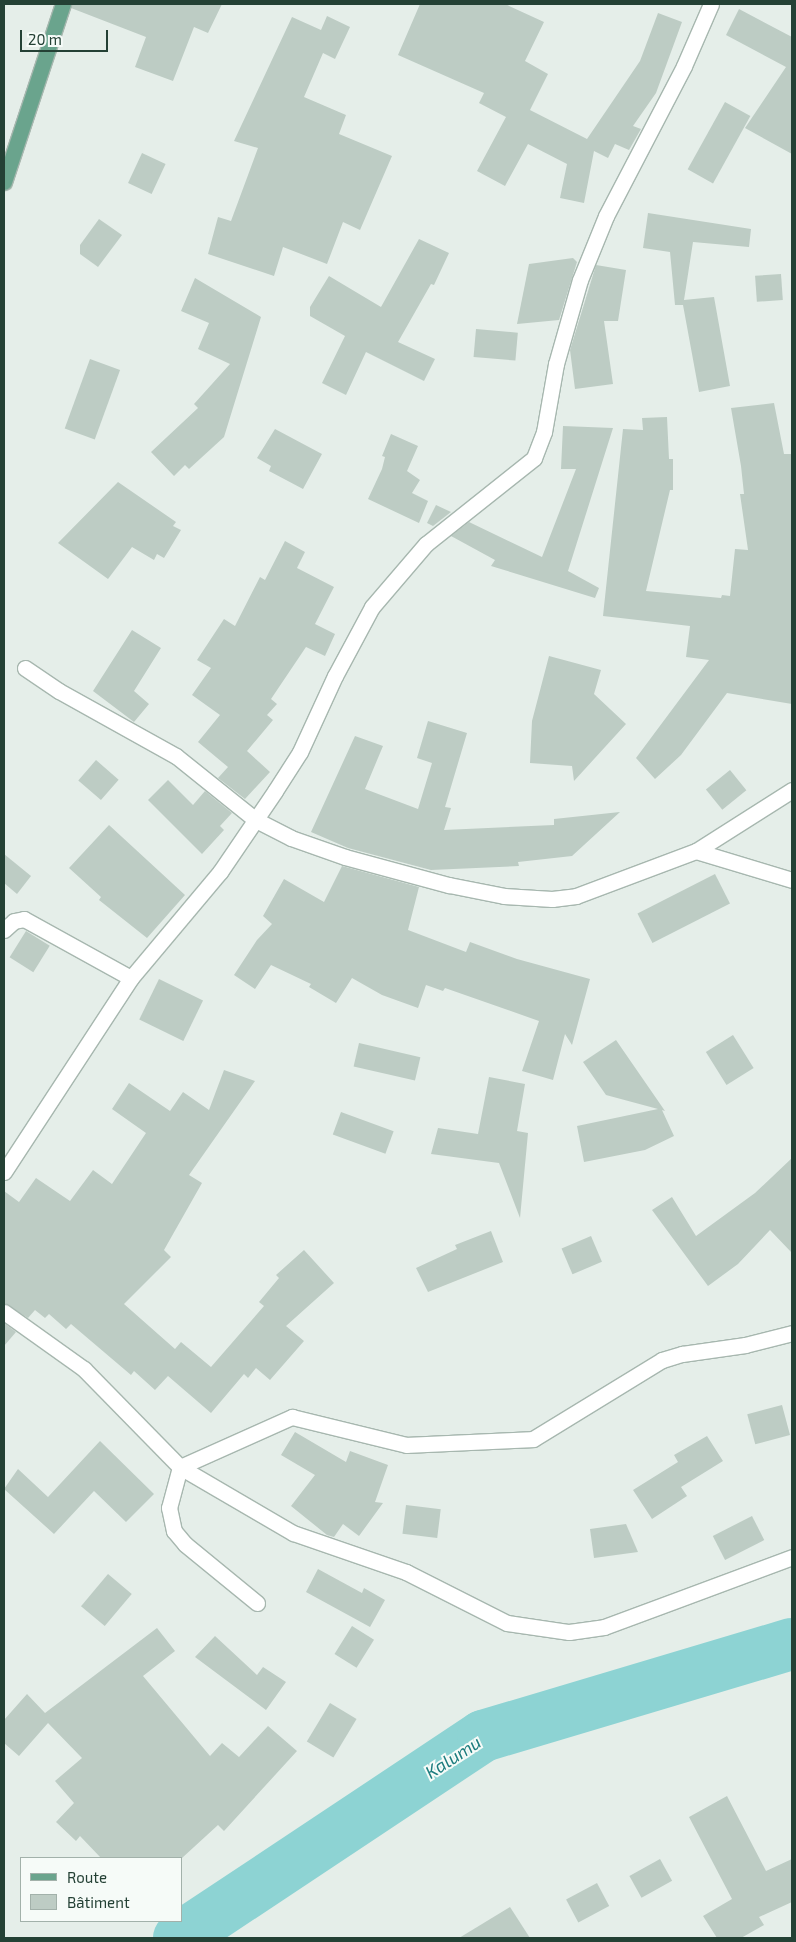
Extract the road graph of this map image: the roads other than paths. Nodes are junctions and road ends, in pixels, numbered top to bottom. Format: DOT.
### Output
graph roads {
  1 [pos="63,4"];
  2 [pos="711,4"];
  3 [pos="4,182"];
  4 [pos="25,668"];
  5 [pos="792,790"];
  6 [pos="256,820"];
  7 [pos="696,851"];
  8 [pos="792,880"];
  9 [pos="4,930"];
  10 [pos="131,978"];
  11 [pos="4,1172"];
  12 [pos="4,1312"];
  13 [pos="792,1333"];
  14 [pos="180,1467"];
  15 [pos="792,1557"];
  16 [pos="257,1603"];
  1 -- 3 [label="main road"];
  2 -- 6 [label="street"];
  4 -- 6 [label="street"];
  5 -- 7 [label="street"];
  6 -- 7 [label="street"];
  6 -- 10 [label="street"];
  7 -- 8 [label="street"];
  9 -- 10 [label="street"];
  10 -- 11 [label="street"];
  12 -- 14 [label="street"];
  13 -- 14 [label="street"];
  14 -- 15 [label="street"];
  14 -- 16 [label="street"];
}
